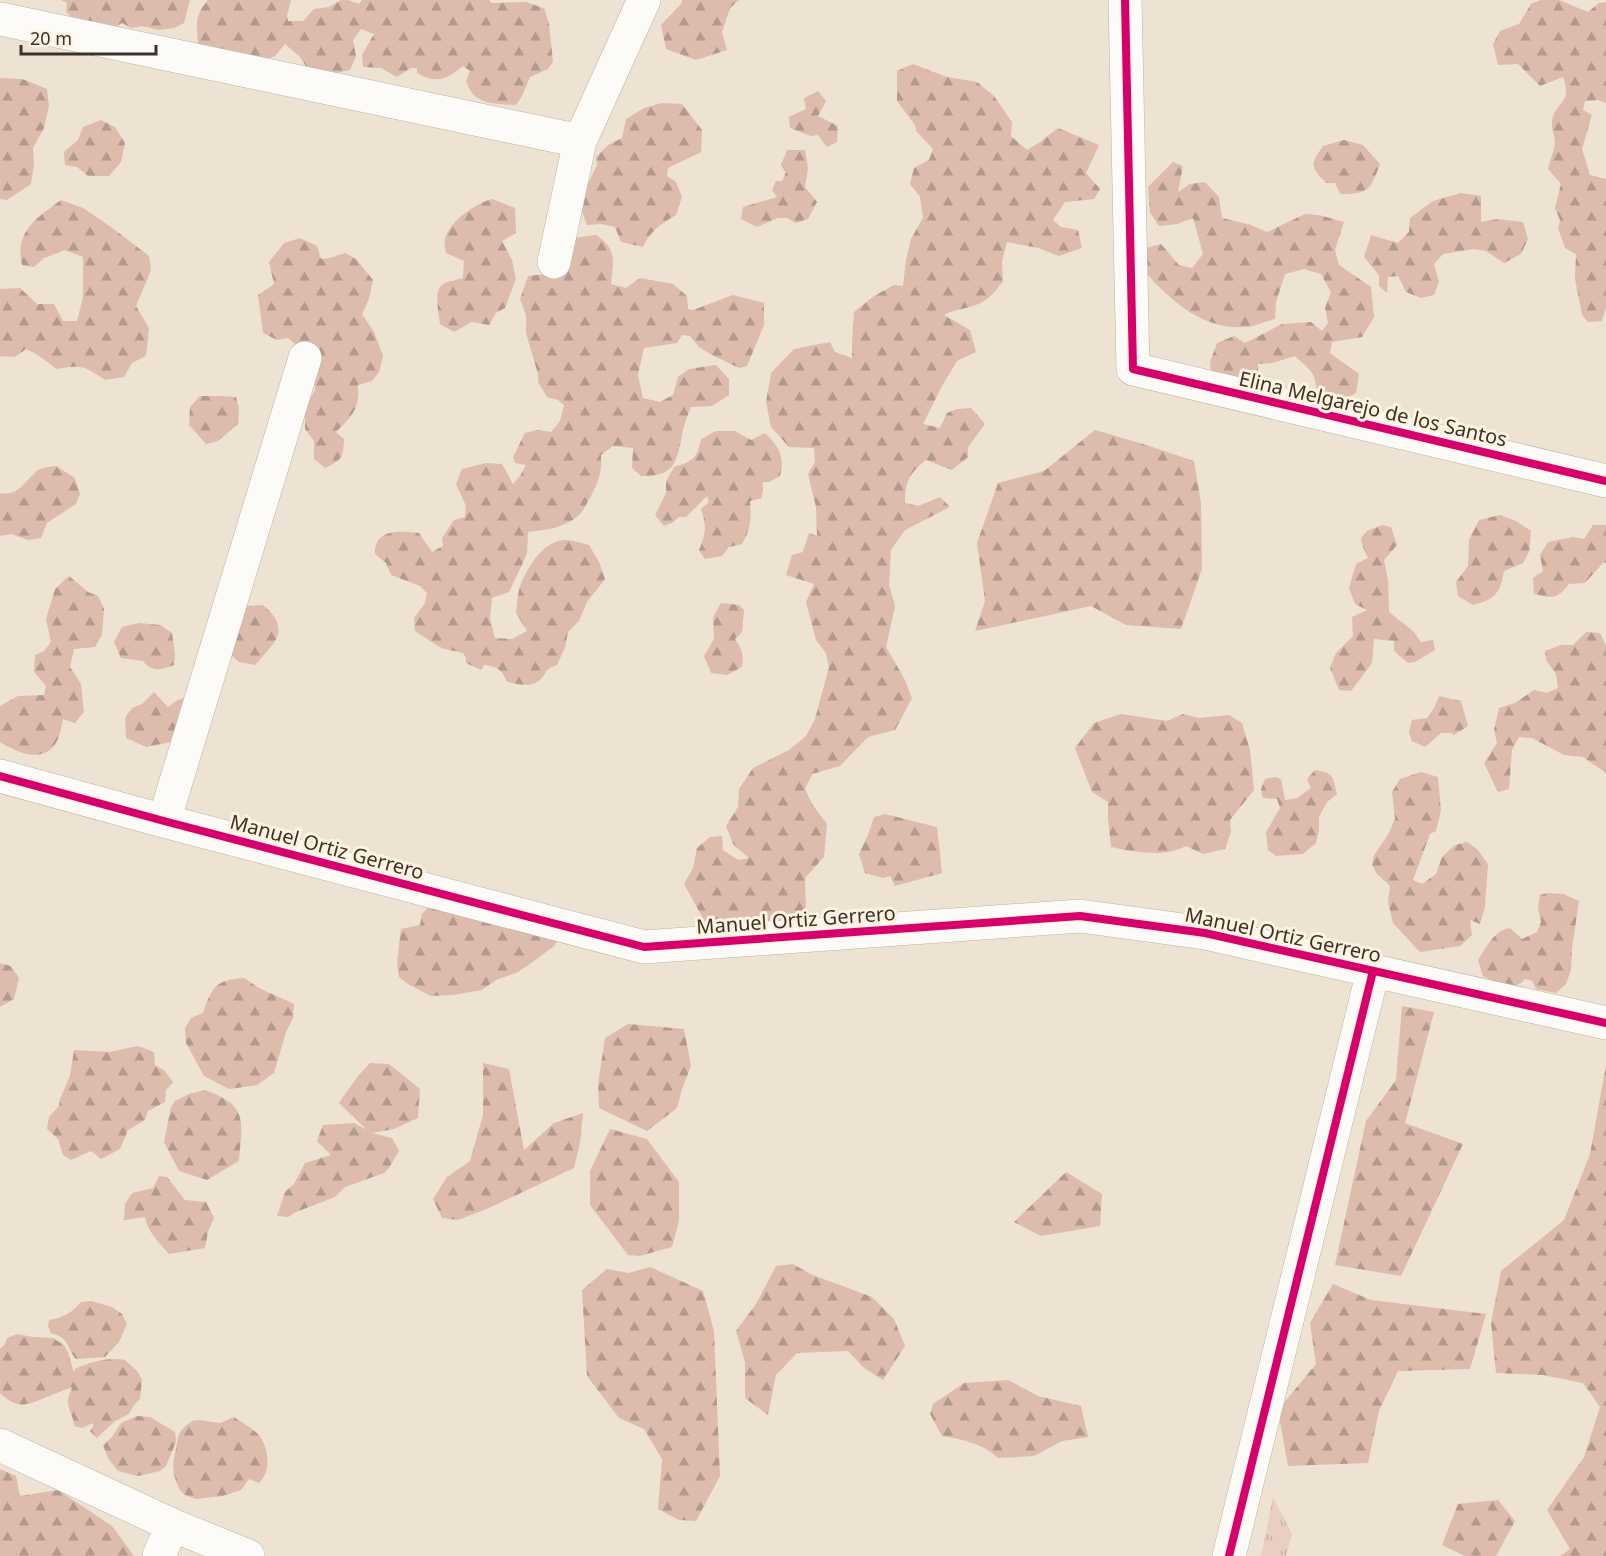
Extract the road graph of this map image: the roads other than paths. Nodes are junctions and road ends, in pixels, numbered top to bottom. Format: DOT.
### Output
graph roads {
  1 [pos="644,0"];
  2 [pos="1125,0"];
  3 [pos="0,20"];
  4 [pos="580,141"];
  5 [pos="554,262"];
  6 [pos="304,358"];
  7 [pos="1606,481"];
  8 [pos="0,777"];
  9 [pos="164,821"];
  10 [pos="1373,971"];
  11 [pos="1606,1023"];
  12 [pos="0,1445"];
  13 [pos="172,1525"];
  14 [pos="159,1556"];
  15 [pos="248,1556"];
  16 [pos="1229,1556"];
  1 -- 4 [label="street"];
  2 -- 7 [label="street, Elina Melgarejo de los Santos"];
  3 -- 4 [label="street"];
  4 -- 5 [label="street"];
  6 -- 9 [label="street"];
  8 -- 9 [label="street, Manuel Ortiz Gerrero"];
  9 -- 10 [label="street, Manuel Ortiz Gerrero"];
  10 -- 11 [label="street, Manuel Ortiz Gerrero"];
  10 -- 16 [label="street"];
  12 -- 13 [label="street"];
  13 -- 14 [label="street"];
  13 -- 15 [label="street"];
}
